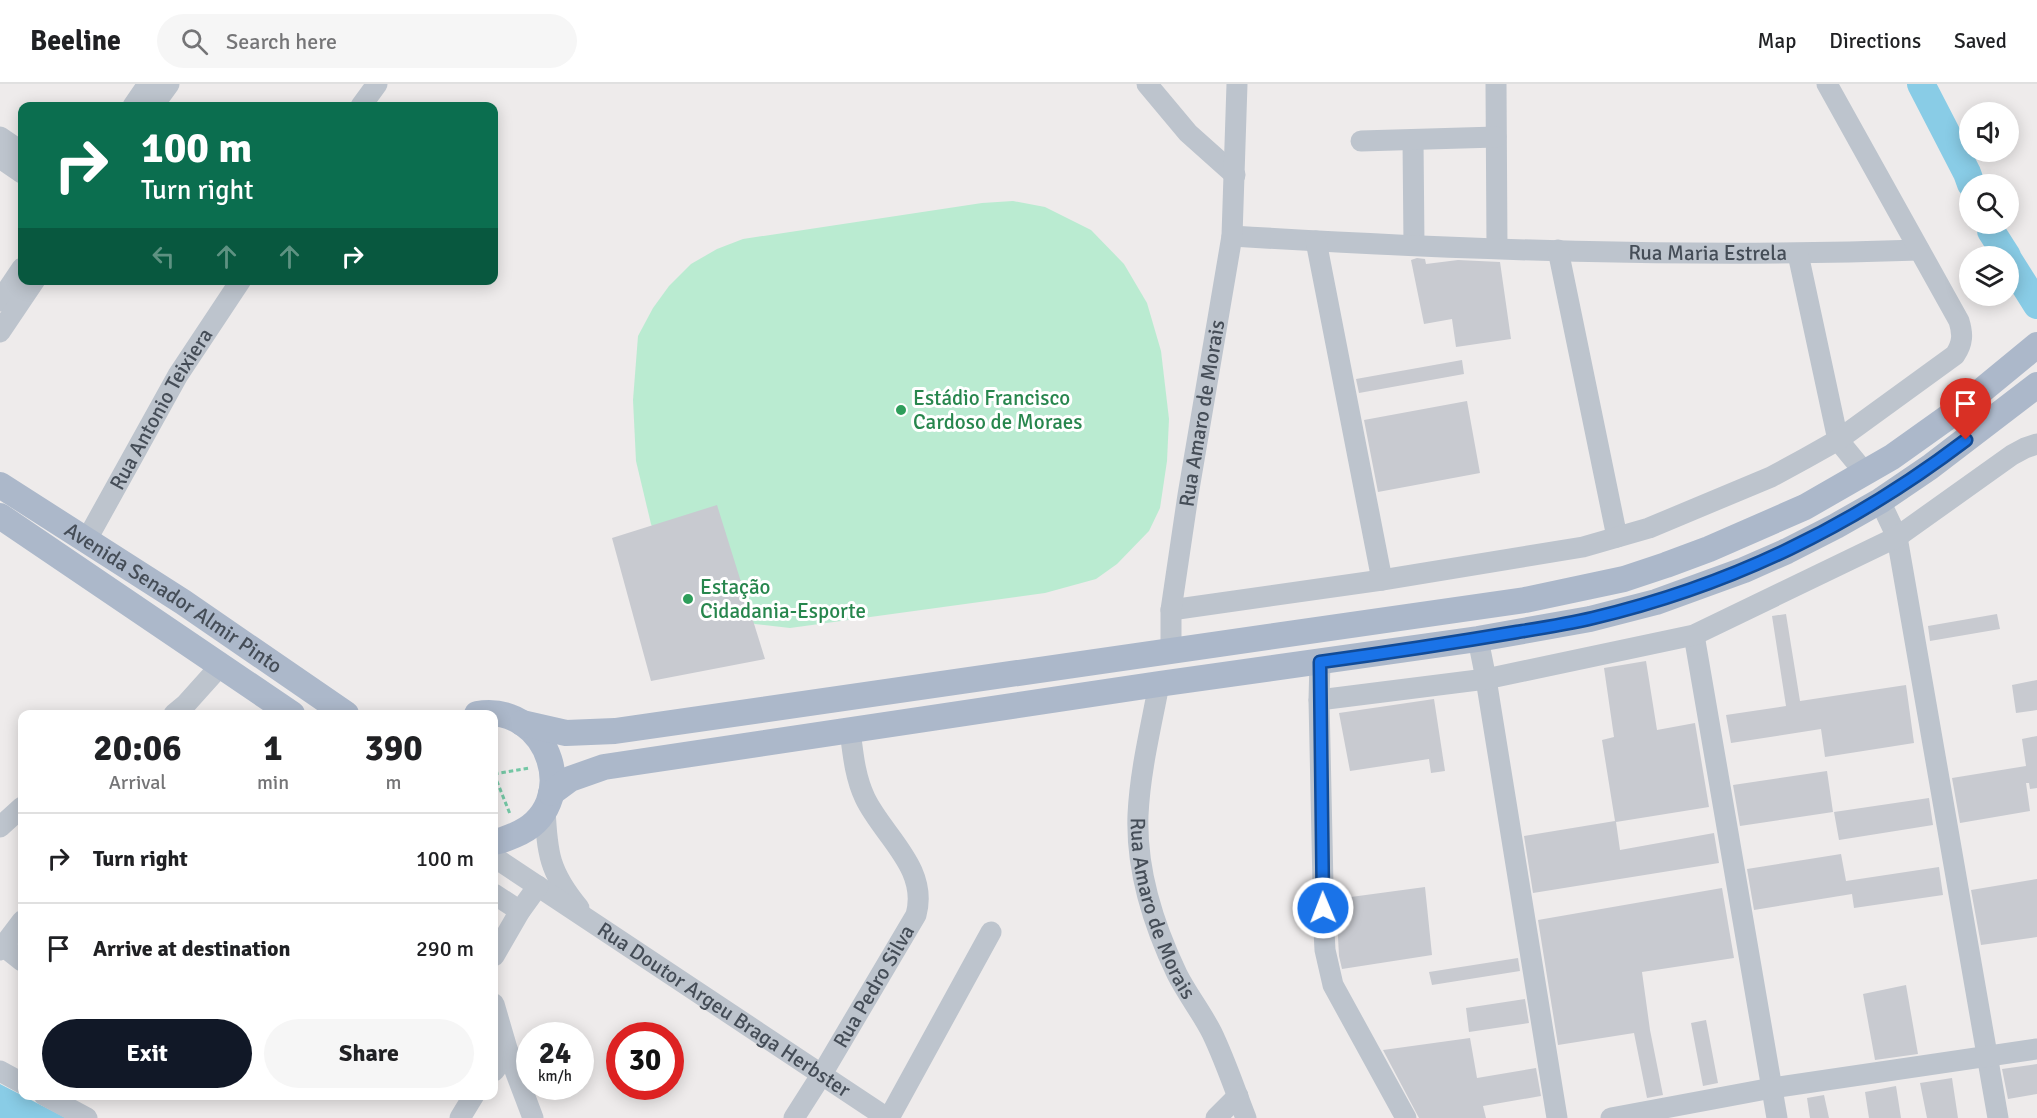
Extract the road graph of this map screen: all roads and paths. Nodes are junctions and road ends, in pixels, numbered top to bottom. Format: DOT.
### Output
graph roads {
  1 [pos="148,84"];
  2 [pos="169,84"];
  3 [pos="377,84"];
  4 [pos="1147,84"];
  5 [pos="1237,84"];
  6 [pos="1496,84"];
  7 [pos="1827,84"];
  8 [pos="136,102"];
  9 [pos="156,102"];
  10 [pos="364,102"];
  11 [pos="1496,137"];
  12 [pos="0,138"];
  13 [pos="1413,140"];
  14 [pos="1361,141"];
  15 [pos="18,149"];
  16 [pos="0,158"];
  17 [pos="18,170"];
  18 [pos="1235,175"];
  19 [pos="1232,237"];
  20 [pos="1316,241"];
  21 [pos="1414,244"];
  22 [pos="1497,248"];
  23 [pos="1558,250"];
  24 [pos="1919,250"];
  25 [pos="1798,254"];
  26 [pos="18,274"];
  27 [pos="32,285"];
  28 [pos="238,285"];
  29 [pos="0,301"];
  30 [pos="0,332"];
  31 [pos="2028,353"];
  32 [pos="2037,385"];
  33 [pos="1838,440"];
  34 [pos="2037,444"];
  35 [pos="1865,473"];
  36 [pos="0,485"];
  37 [pos="1880,501"];
  38 [pos="0,516"];
  39 [pos="1617,537"];
  40 [pos="1897,537"];
  41 [pos="86,541"];
  42 [pos="1382,580"];
  43 [pos="1171,610"];
  44 [pos="1694,634"];
  45 [pos="1478,639"];
  46 [pos="1171,651"];
  47 [pos="1320,662"];
  48 [pos="221,664"];
  49 [pos="1486,679"];
  50 [pos="1159,684"];
  51 [pos="1319,700"];
  52 [pos="179,710"];
  53 [pos="286,710"];
  54 [pos="340,710"];
  55 [pos="498,714"];
  56 [pos="522,723"];
  57 [pos="850,730"];
  58 [pos="498,784"];
  59 [pos="548,800"];
  60 [pos="18,811"];
  61 [pos="0,827"];
  62 [pos="519,834"];
  63 [pos="498,841"];
  64 [pos="498,860"];
  65 [pos="538,886"];
  66 [pos="498,897"];
  67 [pos="520,911"];
  68 [pos="590,922"];
  69 [pos="18,926"];
  70 [pos="991,932"];
  71 [pos="2,948"];
  72 [pos="498,949"];
  73 [pos="18,958"];
  74 [pos="498,1018"];
  75 [pos="2037,1049"];
  76 [pos="508,1052"];
  77 [pos="1989,1056"];
  78 [pos="498,1066"];
  79 [pos="0,1071"];
  80 [pos="822,1074"];
  81 [pos="18,1081"];
  82 [pos="1772,1088"];
  83 [pos="1238,1096"];
  84 [pos="53,1100"];
  85 [pos="471,1100"];
  86 [pos="87,1118"];
  87 [pos="460,1118"];
  88 [pos="533,1118"];
  89 [pos="794,1118"];
  90 [pos="888,1118"];
  91 [pos="1216,1118"];
  92 [pos="1246,1118"];
  93 [pos="1406,1118"];
  94 [pos="1557,1118"];
  95 [pos="1611,1118"];
  96 [pos="1777,1118"];
  97 [pos="1998,1118"];
  1 -- 8 [label="street"];
  2 -- 9 [label="street"];
  3 -- 10 [label="street"];
  4 -- 18 [label="street"];
  5 -- 18 [label="street, Rua Amaro de Morais"];
  6 -- 11 [label="street"];
  7 -- 24 [label="street"];
  11 -- 13 [label="street"];
  11 -- 22 [label="street"];
  12 -- 15 [label="street"];
  13 -- 14 [label="street"];
  13 -- 21 [label="street"];
  16 -- 17 [label="street"];
  18 -- 19 [label="street, Rua Amaro de Morais"];
  19 -- 20 [label="street, Rua Maria Estrela"];
  19 -- 43 [label="street, Rua Amaro de Morais"];
  20 -- 21 [label="street, Rua Maria Estrela"];
  20 -- 42 [label="street"];
  21 -- 22 [label="street, Rua Maria Estrela"];
  22 -- 23 [label="street, Rua Maria Estrela"];
  23 -- 25 [label="street, Rua Maria Estrela"];
  23 -- 39 [label="street"];
  24 -- 25 [label="street, Rua Maria Estrela"];
  24 -- 33 [label="street"];
  25 -- 33 [label="street"];
  26 -- 29 [label="street"];
  27 -- 30 [label="street"];
  28 -- 41 [label="street, Rua Antonio Teixiera"];
  31 -- 35 [label="main road"];
  32 -- 37 [label="main road"];
  33 -- 35 [label="street"];
  33 -- 39 [label="street"];
  34 -- 40 [label="street"];
  35 -- 46 [label="main road"];
  36 -- 41 [label="main road, Avenida Senador Almir Pinto"];
  37 -- 40 [label="street"];
  37 -- 45 [label="main road"];
  38 -- 48 [label="main road, Avenida Senador Almir Pinto"];
  39 -- 42 [label="street"];
  40 -- 44 [label="street"];
  40 -- 77 [label="street"];
  41 -- 54 [label="main road, Avenida Senador Almir Pinto"];
  42 -- 43 [label="street"];
  43 -- 46 [label="street, Rua Amaro de Morais"];
  44 -- 49 [label="street"];
  44 -- 82 [label="street"];
  45 -- 47 [label="main road"];
  45 -- 49 [label="street"];
  46 -- 56 [label="main road"];
  47 -- 50 [label="main road"];
  47 -- 51 [label="street"];
  48 -- 52 [label="street"];
  48 -- 53 [label="main road, Avenida Senador Almir Pinto"];
  49 -- 51 [label="street"];
  49 -- 94 [label="street"];
  50 -- 57 [label="main road"];
  50 -- 83 [label="street, Rua Amaro de Morais"];
  51 -- 93 [label="street"];
  55 -- 56 [label="main road"];
  56 -- 59 [label="main road"];
  57 -- 59 [label="main road"];
  57 -- 80 [label="street, Rua Pedro Silva"];
  58 -- 62 [label="path"];
  59 -- 62 [label="main road"];
  59 -- 68 [label="street, Rua Doutor Argeu Braga Herbster"];
  60 -- 61 [label="street"];
  62 -- 63 [label="main road"];
  64 -- 65 [label="street, Rua Doutor Argeu Braga Herbster"];
  65 -- 67 [label="street"];
  65 -- 68 [label="street, Rua Doutor Argeu Braga Herbster"];
  66 -- 67 [label="street"];
  67 -- 72 [label="street"];
  68 -- 80 [label="street, Rua Doutor Argeu Braga Herbster"];
  69 -- 71 [label="street"];
  70 -- 90 [label="street"];
  71 -- 73 [label="street"];
  74 -- 76 [label="street"];
  75 -- 77 [label="street"];
  76 -- 78 [label="street"];
  76 -- 88 [label="street"];
  77 -- 82 [label="street"];
  77 -- 97 [label="street"];
  79 -- 81 [label="street"];
  80 -- 89 [label="street, Rua Pedro Silva"];
  80 -- 90 [label="street, Rua Doutor Argeu Braga Herbster"];
  82 -- 95 [label="street"];
  82 -- 96 [label="street"];
  83 -- 91 [label="street"];
  83 -- 92 [label="street, Rua Amaro de Morais"];
  84 -- 86 [label="street"];
  85 -- 87 [label="street"];
}
